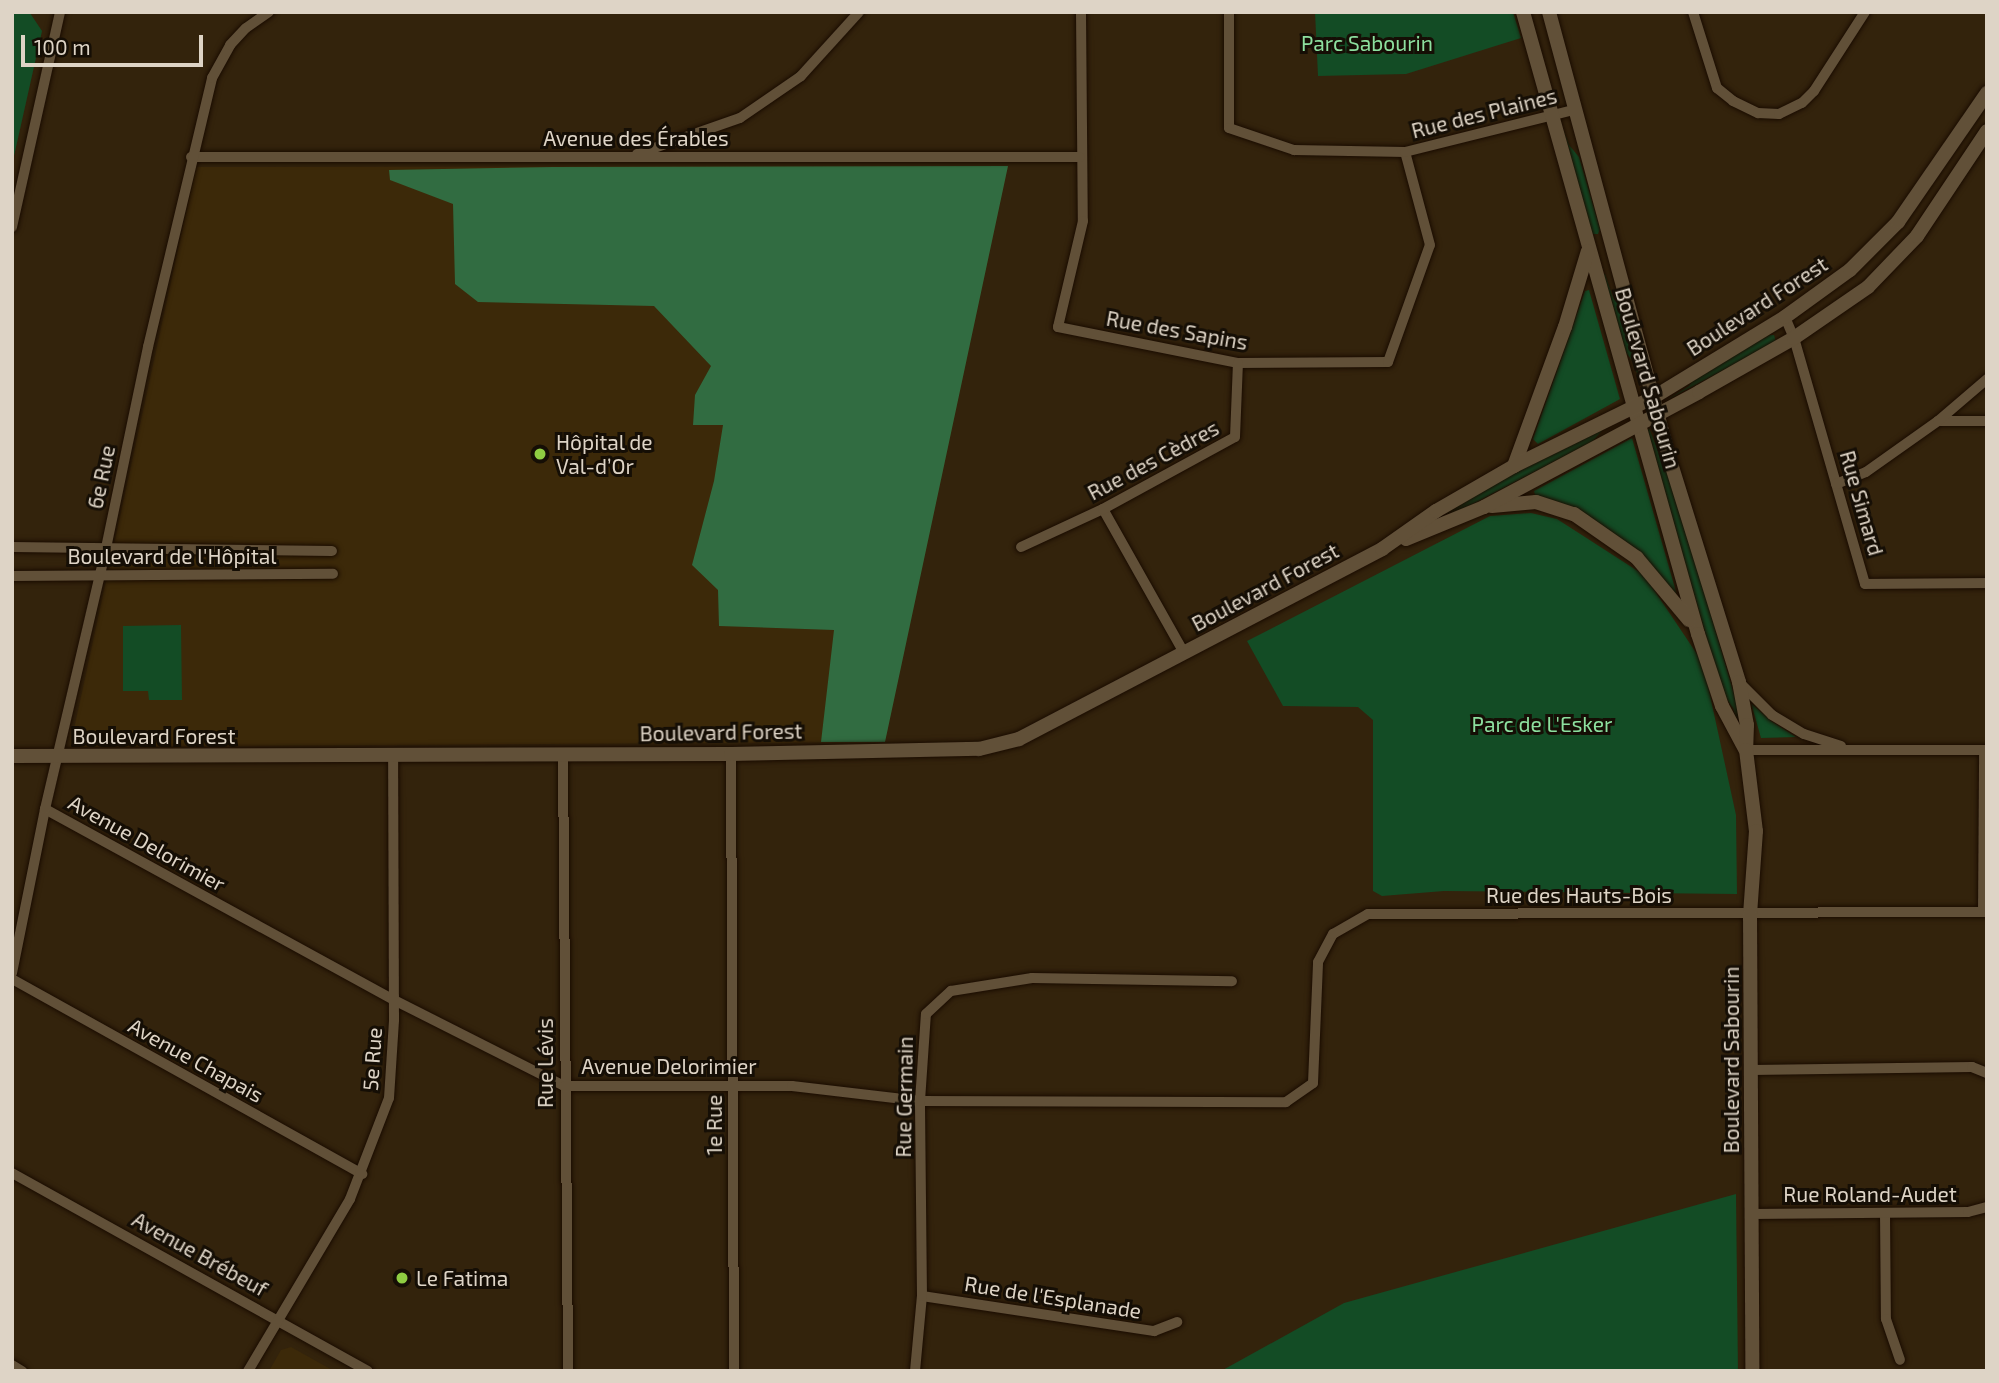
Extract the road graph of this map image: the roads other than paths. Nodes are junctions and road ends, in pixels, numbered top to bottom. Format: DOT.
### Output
graph roads {
  1 [pos="60,12"];
  2 [pos="269,12"];
  3 [pos="859,12"];
  4 [pos="1081,12"];
  5 [pos="1229,12"];
  6 [pos="1522,12"];
  7 [pos="1549,12"];
  8 [pos="1693,12"];
  9 [pos="1866,12"];
  10 [pos="1987,93"];
  11 [pos="1573,110"];
  12 [pos="1552,116"];
  13 [pos="1987,131"];
  14 [pos="1405,152"];
  15 [pos="191,157"];
  16 [pos="628,157"];
  17 [pos="1080,157"];
  18 [pos="12,226"];
  19 [pos="1589,250"];
  20 [pos="1785,317"];
  21 [pos="1794,338"];
  22 [pos="1238,363"];
  23 [pos="1987,379"];
  24 [pos="1654,397"];
  25 [pos="1636,406"];
  26 [pos="1657,415"];
  27 [pos="1938,421"];
  28 [pos="1987,422"];
  29 [pos="1640,424"];
  30 [pos="1514,466"];
  31 [pos="1836,484"];
  32 [pos="1484,507"];
  33 [pos="1103,509"];
  34 [pos="12,547"];
  35 [pos="1021,547"];
  36 [pos="106,548"];
  37 [pos="1382,549"];
  38 [pos="332,551"];
  39 [pos="333,574"];
  40 [pos="100,575"];
  41 [pos="12,576"];
  42 [pos="1987,583"];
  43 [pos="1698,634"];
  44 [pos="1184,653"];
  45 [pos="1739,682"];
  46 [pos="1746,750"];
  47 [pos="1859,750"];
  48 [pos="1985,750"];
  49 [pos="731,754"];
  50 [pos="563,755"];
  51 [pos="12,756"];
  52 [pos="58,756"];
  53 [pos="393,757"];
  54 [pos="45,809"];
  55 [pos="1985,912"];
  56 [pos="1750,914"];
  57 [pos="12,973"];
  58 [pos="12,979"];
  59 [pos="1232,981"];
  60 [pos="394,1000"];
  61 [pos="1752,1070"];
  62 [pos="1987,1073"];
  63 [pos="1313,1083"];
  64 [pos="734,1085"];
  65 [pos="564,1086"];
  66 [pos="920,1101"];
  67 [pos="12,1173"];
  68 [pos="362,1174"];
  69 [pos="1987,1207"];
  70 [pos="1885,1213"];
  71 [pos="1752,1214"];
  72 [pos="922,1296"];
  73 [pos="277,1320"];
  74 [pos="1177,1322"];
  75 [pos="1900,1360"];
  76 [pos="12,1365"];
  77 [pos="22,1371"];
  78 [pos="248,1371"];
  79 [pos="368,1371"];
  80 [pos="568,1371"];
  81 [pos="734,1371"];
  82 [pos="915,1371"];
  83 [pos="1752,1371"];
  1 -- 18 [label="street"];
  2 -- 15 [label="street, 6e Rue"];
  3 -- 16 [label="street"];
  4 -- 17 [label="street, Rue des Sapins"];
  5 -- 14 [label="street, Rue des Plaines"];
  6 -- 12 [label="street, Boulevard Sabourin"];
  7 -- 11 [label="street, Boulevard Sabourin"];
  8 -- 9 [label="street"];
  10 -- 20 [label="street, Boulevard Forest"];
  11 -- 12 [label="street, Rue des Plaines"];
  11 -- 24 [label="street, Boulevard Sabourin"];
  12 -- 14 [label="street, Rue des Plaines"];
  12 -- 19 [label="street, Boulevard Sabourin"];
  13 -- 21 [label="street, Boulevard Forest"];
  14 -- 22 [label="street, Rue des Sapins"];
  15 -- 16 [label="street, Avenue des Érables"];
  15 -- 36 [label="street, 6e Rue"];
  16 -- 17 [label="street, Avenue des Érables"];
  17 -- 22 [label="street, Rue des Sapins"];
  19 -- 25 [label="street, Boulevard Sabourin"];
  19 -- 30 [label="street"];
  20 -- 21 [label="street, Rue Simard"];
  20 -- 24 [label="street, Boulevard Forest"];
  21 -- 26 [label="street, Boulevard Forest"];
  21 -- 31 [label="street, Rue Simard"];
  22 -- 33 [label="street, Rue des Cèdres"];
  23 -- 27 [label="street"];
  24 -- 25 [label="street, Boulevard Forest"];
  24 -- 26 [label="street, Boulevard Sabourin"];
  25 -- 29 [label="street, Boulevard Sabourin"];
  25 -- 30 [label="street, Boulevard Forest"];
  26 -- 29 [label="street, Boulevard Forest"];
  26 -- 45 [label="street, Boulevard Sabourin"];
  27 -- 28 [label="street"];
  27 -- 31 [label="street"];
  29 -- 32 [label="street, Boulevard Forest"];
  29 -- 43 [label="street, Boulevard Sabourin"];
  30 -- 37 [label="street, Boulevard Forest"];
  31 -- 42 [label="street, Rue Simard"];
  32 -- 37 [label="street, Boulevard Forest"];
  32 -- 43 [label="street"];
  33 -- 35 [label="street, Rue des Cèdres"];
  33 -- 44 [label="street"];
  34 -- 36 [label="street, Boulevard de l'Hôpital"];
  36 -- 38 [label="street, Boulevard de l'Hôpital"];
  36 -- 40 [label="street, 6e Rue"];
  37 -- 44 [label="street, Boulevard Forest"];
  39 -- 40 [label="street, Boulevard de l'Hôpital"];
  40 -- 41 [label="street, Boulevard de l'Hôpital"];
  40 -- 52 [label="street, 6e Rue"];
  43 -- 46 [label="street, Boulevard Sabourin"];
  44 -- 49 [label="street, Boulevard Forest"];
  45 -- 46 [label="street, Boulevard Sabourin"];
  45 -- 47 [label="street"];
  46 -- 47 [label="street"];
  46 -- 56 [label="street, Boulevard Sabourin"];
  47 -- 48 [label="street"];
  48 -- 55 [label="street, Rue des Hauts-Bois"];
  49 -- 50 [label="street, Boulevard Forest"];
  49 -- 64 [label="street, 1e Rue"];
  50 -- 53 [label="street, Boulevard Forest"];
  50 -- 65 [label="street, Rue Lévis"];
  51 -- 52 [label="street, Boulevard Forest"];
  52 -- 53 [label="street, Boulevard Forest"];
  52 -- 54 [label="street, 6e Rue"];
  53 -- 60 [label="street, 5e Rue"];
  54 -- 57 [label="street, 6e Rue"];
  54 -- 60 [label="street, Avenue Delorimier"];
  55 -- 56 [label="street, Rue des Hauts-Bois"];
  56 -- 61 [label="street, Boulevard Sabourin"];
  56 -- 63 [label="street, Rue des Hauts-Bois"];
  58 -- 68 [label="street, Avenue Chapais"];
  59 -- 66 [label="street, Rue Germain"];
  60 -- 65 [label="street, Avenue Delorimier"];
  60 -- 68 [label="street, 5e Rue"];
  61 -- 62 [label="street"];
  61 -- 71 [label="street, Boulevard Sabourin"];
  63 -- 66 [label="street, Avenue Delorimier"];
  64 -- 65 [label="street, Avenue Delorimier"];
  64 -- 66 [label="street, Avenue Delorimier"];
  64 -- 81 [label="street, 1e Rue"];
  65 -- 80 [label="street, Rue Lévis"];
  66 -- 72 [label="street, Rue Germain"];
  67 -- 73 [label="street, Avenue Brébeuf"];
  68 -- 73 [label="street, 5e Rue"];
  69 -- 70 [label="street, Rue Roland-Audet"];
  70 -- 71 [label="street, Rue Roland-Audet"];
  70 -- 75 [label="street"];
  71 -- 83 [label="street, Boulevard Sabourin"];
  72 -- 74 [label="street, Rue de l'Esplanade"];
  72 -- 82 [label="street, Rue Germain"];
  73 -- 78 [label="street, 5e Rue"];
  73 -- 79 [label="street, Avenue Brébeuf"];
  76 -- 77 [label="street"];
}
